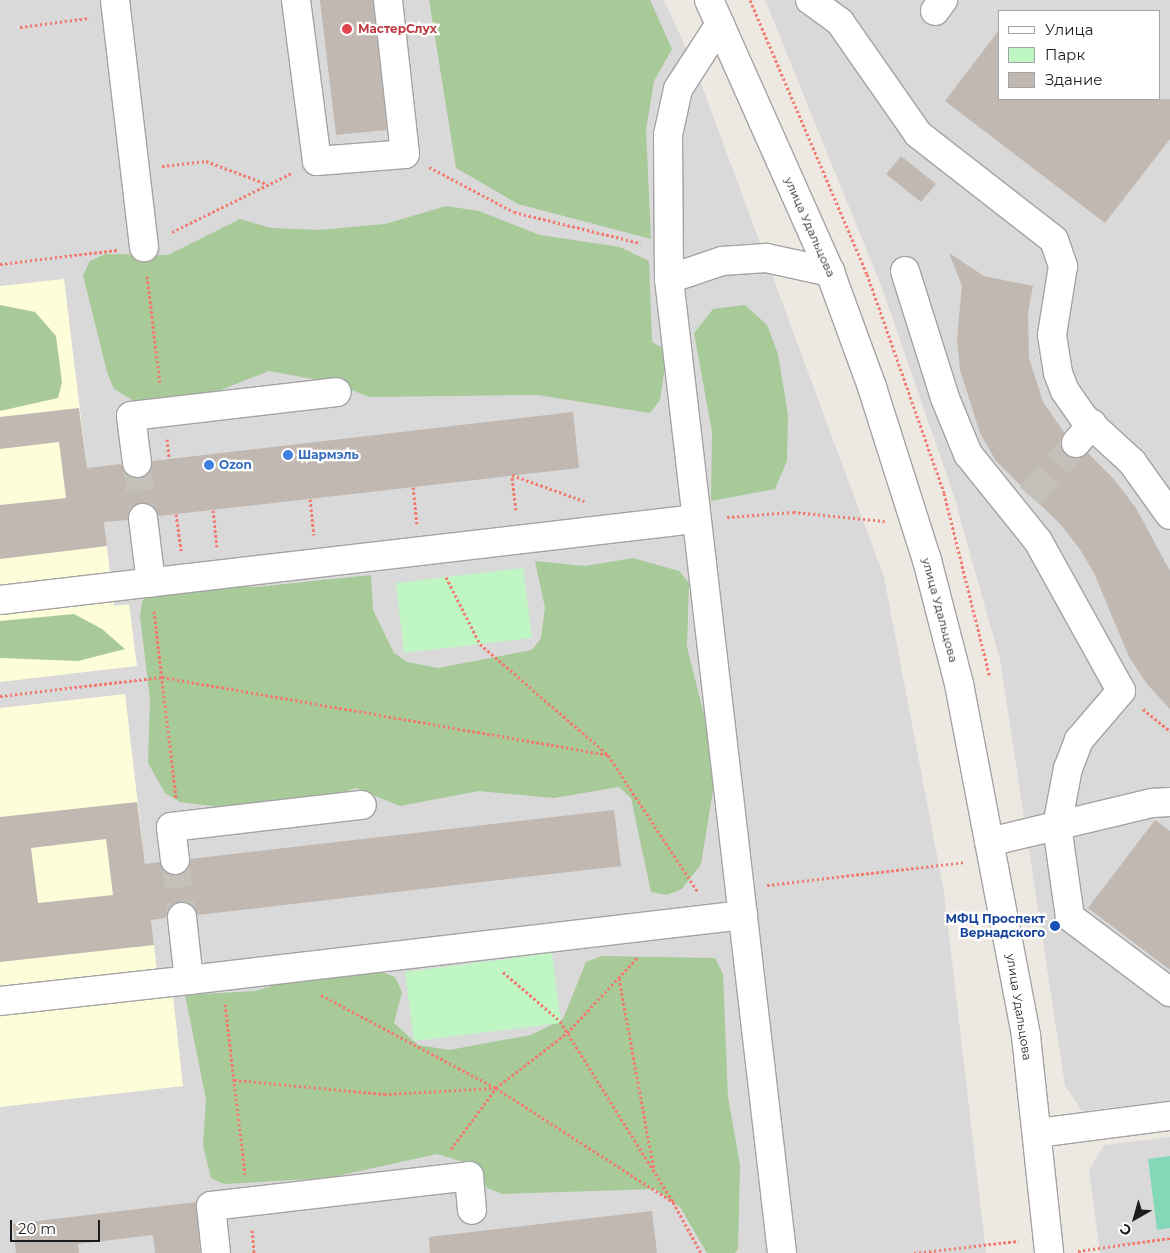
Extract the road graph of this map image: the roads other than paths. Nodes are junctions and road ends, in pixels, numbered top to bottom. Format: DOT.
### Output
graph roads {
  1 [pos="296,0"];
  2 [pos="388,0"];
  3 [pos="810,0"];
  4 [pos="713,7"];
  5 [pos="116,8"];
  6 [pos="144,247"];
  7 [pos="905,271"];
  8 [pos="830,272"];
  9 [pos="669,279"];
  10 [pos="337,392"];
  11 [pos="137,463"];
  12 [pos="1170,515"];
  13 [pos="143,518"];
  14 [pos="696,520"];
  15 [pos="151,583"];
  16 [pos="0,600"];
  17 [pos="1170,802"];
  18 [pos="362,805"];
  19 [pos="1057,826"];
  20 [pos="982,852"];
  21 [pos="175,860"];
  22 [pos="743,915"];
  23 [pos="182,916"];
  24 [pos="189,980"];
  25 [pos="1170,992"];
  26 [pos="0,1001"];
  27 [pos="1170,1116"];
  28 [pos="1037,1133"];
  29 [pos="472,1210"];
  30 [pos="216,1253"];
  31 [pos="782,1253"];
  32 [pos="1049,1253"];
  1 -- 2 [label="street"];
  3 -- 12 [label="street"];
  4 -- 8 [label="street, улица Удальцова"];
  4 -- 9 [label="street"];
  5 -- 6 [label="street"];
  7 -- 19 [label="street"];
  8 -- 9 [label="street"];
  8 -- 20 [label="street, улица Удальцова"];
  9 -- 14 [label="street"];
  10 -- 11 [label="street"];
  13 -- 15 [label="street"];
  14 -- 15 [label="street"];
  14 -- 22 [label="street"];
  15 -- 16 [label="street"];
  17 -- 19 [label="street"];
  18 -- 21 [label="street"];
  19 -- 20 [label="street"];
  19 -- 25 [label="street"];
  20 -- 28 [label="street, улица Удальцова"];
  22 -- 24 [label="street"];
  22 -- 31 [label="street"];
  23 -- 24 [label="street"];
  24 -- 26 [label="street"];
  27 -- 28 [label="street"];
  28 -- 32 [label="street, улица Удальцова"];
  29 -- 30 [label="street"];
}
